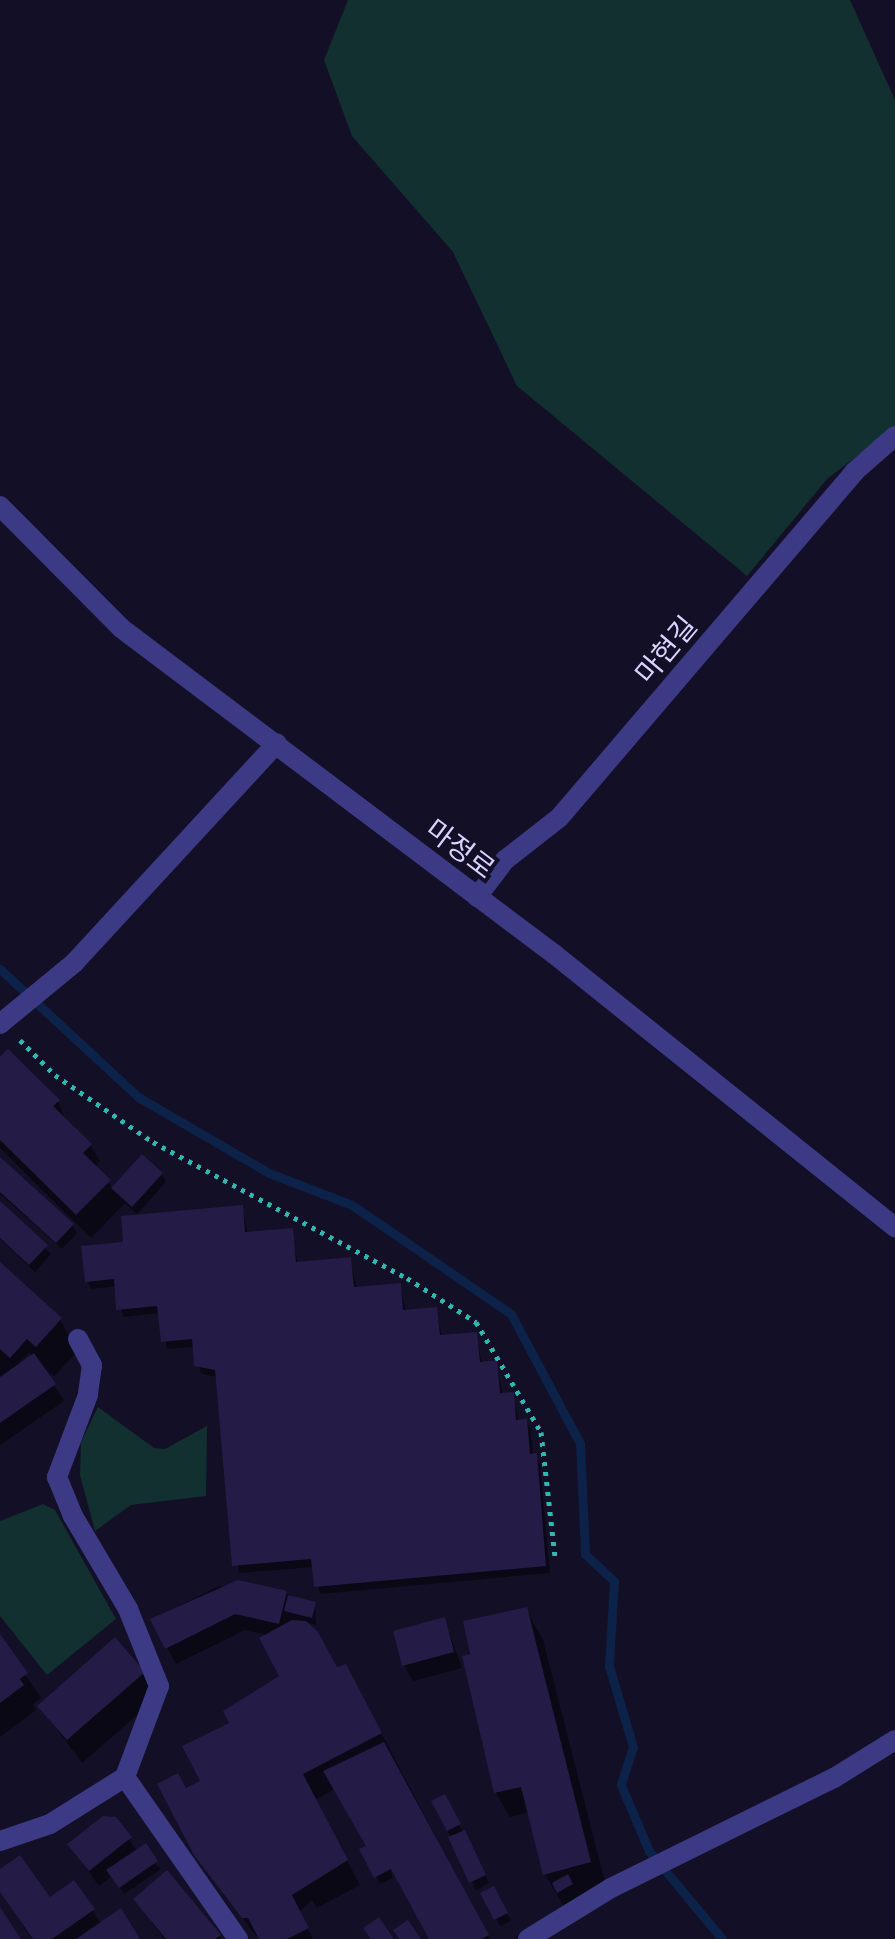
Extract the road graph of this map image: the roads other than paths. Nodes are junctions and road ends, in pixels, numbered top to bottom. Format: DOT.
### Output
graph roads {
  1 [pos="895,436"];
  2 [pos="0,506"];
  3 [pos="277,743"];
  4 [pos="477,897"];
  5 [pos="6,1020"];
  6 [pos="895,1227"];
  7 [pos="78,1339"];
  8 [pos="895,1740"];
  9 [pos="125,1777"];
  10 [pos="0,1841"];
  11 [pos="238,1939"];
  12 [pos="528,1939"];
  1 -- 4 [label="street, 마현길"];
  2 -- 3 [label="street, 마정로"];
  3 -- 4 [label="street, 마정로"];
  3 -- 5 [label="street"];
  4 -- 6 [label="street, 마정로"];
  7 -- 9 [label="street"];
  8 -- 12 [label="street"];
  9 -- 10 [label="street"];
  9 -- 11 [label="street"];
}
